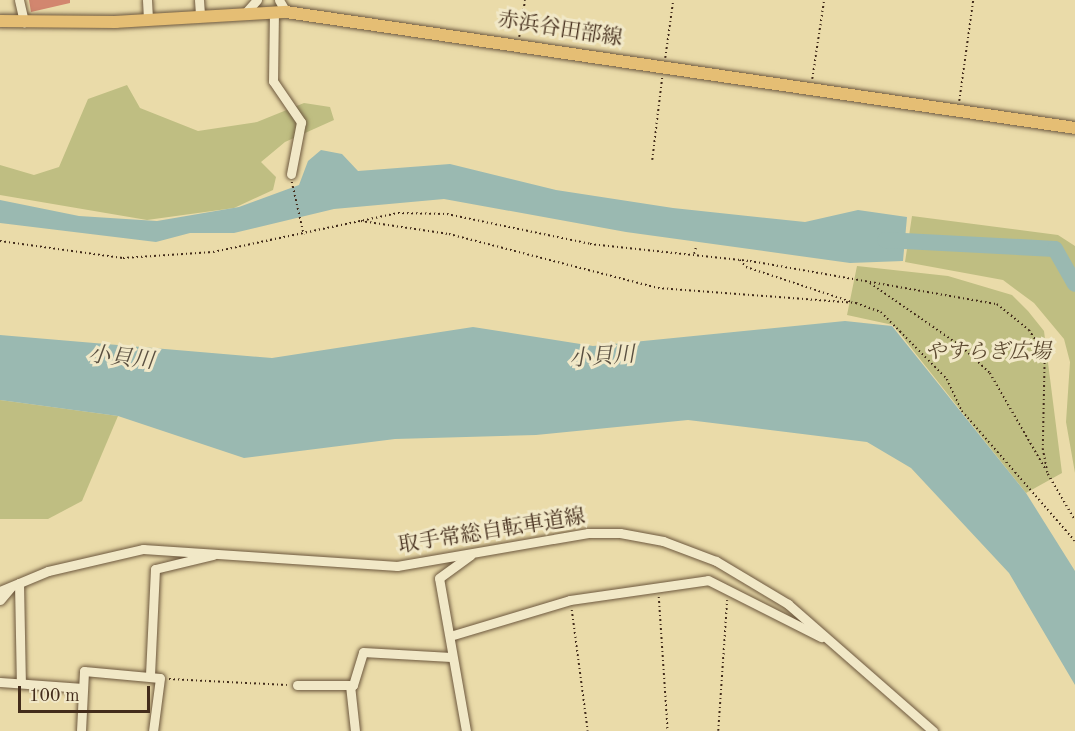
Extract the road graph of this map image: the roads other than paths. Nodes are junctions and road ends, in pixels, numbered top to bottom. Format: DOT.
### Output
graph roads {
  1 [pos="19,0"];
  2 [pos="147,0"];
  3 [pos="199,0"];
  4 [pos="257,0"];
  5 [pos="280,8"];
  6 [pos="247,11"];
  7 [pos="200,15"];
  8 [pos="148,20"];
  9 [pos="0,21"];
  10 [pos="24,22"];
  11 [pos="1075,128"];
  12 [pos="292,179"];
  13 [pos="476,552"];
  14 [pos="227,553"];
  15 [pos="15,585"];
  16 [pos="0,591"];
  17 [pos="0,600"];
  18 [pos="450,636"];
  19 [pos="823,637"];
  20 [pos="451,657"];
  21 [pos="155,677"];
  22 [pos="0,682"];
  23 [pos="21,683"];
  24 [pos="297,685"];
  25 [pos="350,685"];
  26 [pos="83,688"];
  27 [pos="81,731"];
  28 [pos="153,731"];
  29 [pos="355,731"];
  30 [pos="466,731"];
  31 [pos="933,731"];
  1 -- 10 [label="street"];
  2 -- 8 [label="street"];
  3 -- 7 [label="street"];
  4 -- 6 [label="street"];
  5 -- 6 [label="main road, 赤浜谷田部線"];
  5 -- 11 [label="main road, 赤浜谷田部線"];
  5 -- 12 [label="street"];
  6 -- 7 [label="main road, 赤浜谷田部線"];
  7 -- 8 [label="main road, 赤浜谷田部線"];
  8 -- 10 [label="main road, 赤浜谷田部線"];
  9 -- 10 [label="main road, 赤浜谷田部線"];
  13 -- 14 [label="street, 取手常総自転車道線"];
  13 -- 18 [label="street"];
  13 -- 19 [label="street, 取手常総自転車道線"];
  14 -- 15 [label="street, 取手常総自転車道線"];
  14 -- 21 [label="street"];
  15 -- 16 [label="street, 取手常総自転車道線"];
  15 -- 17 [label="street"];
  15 -- 23 [label="street"];
  18 -- 19 [label="street"];
  18 -- 20 [label="street"];
  19 -- 31 [label="street, 取手常総自転車道線"];
  20 -- 25 [label="street"];
  20 -- 30 [label="street"];
  21 -- 26 [label="street"];
  21 -- 28 [label="street"];
  22 -- 23 [label="street"];
  23 -- 26 [label="street"];
  24 -- 25 [label="street"];
  25 -- 29 [label="street"];
  26 -- 27 [label="street"];
}
